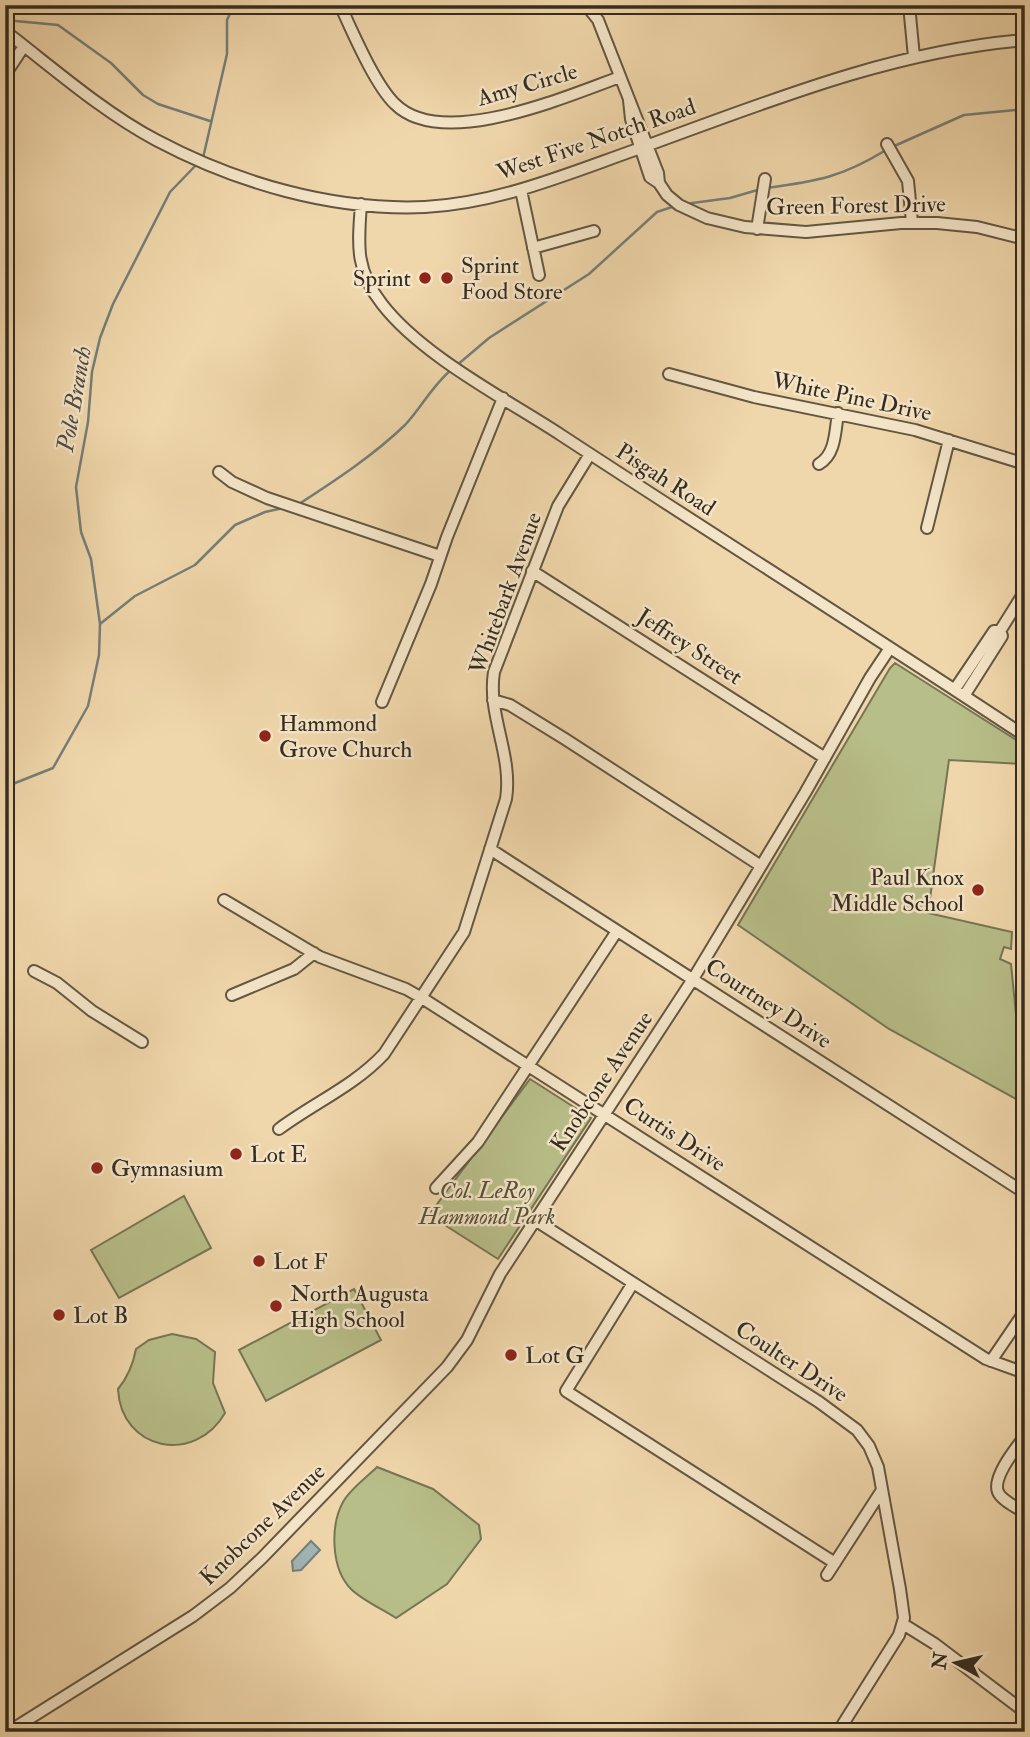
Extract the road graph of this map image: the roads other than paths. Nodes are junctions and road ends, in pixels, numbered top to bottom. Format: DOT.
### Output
graph roads {
  1 [pos="341,5"];
  2 [pos="586,5"];
  3 [pos="909,5"];
  4 [pos="5,31"];
  5 [pos="1025,40"];
  6 [pos="24,46"];
  7 [pos="914,57"];
  8 [pos="5,75"];
  9 [pos="620,76"];
  10 [pos="887,144"];
  11 [pos="644,146"];
  12 [pos="765,179"];
  13 [pos="521,190"];
  14 [pos="361,204"];
  15 [pos="912,222"];
  16 [pos="757,229"];
  17 [pos="594,231"];
  18 [pos="1025,239"];
  19 [pos="533,248"];
  20 [pos="539,275"];
  21 [pos="670,374"];
  22 [pos="503,398"];
  23 [pos="838,413"];
  24 [pos="949,440"];
  25 [pos="590,454"];
  26 [pos="819,464"];
  27 [pos="1025,464"];
  28 [pos="219,472"];
  29 [pos="927,528"];
  30 [pos="440,556"];
  31 [pos="532,571"];
  32 [pos="1025,592"];
  33 [pos="890,648"];
  34 [pos="959,692"];
  35 [pos="493,700"];
  36 [pos="382,702"];
  37 [pos="1025,736"];
  38 [pos="825,758"];
  39 [pos="491,849"];
  40 [pos="761,866"];
  41 [pos="224,900"];
  42 [pos="617,931"];
  43 [pos="314,953"];
  44 [pos="34,971"];
  45 [pos="693,979"];
  46 [pos="232,995"];
  47 [pos="422,998"];
  48 [pos="142,1042"];
  49 [pos="529,1065"];
  50 [pos="604,1113"];
  51 [pos="279,1129"];
  52 [pos="436,1188"];
  53 [pos="1025,1192"];
  54 [pos="535,1220"];
  55 [pos="633,1283"];
  56 [pos="1025,1311"];
  57 [pos="991,1362"];
  58 [pos="1025,1373"];
  59 [pos="1025,1436"];
  60 [pos="882,1490"];
  61 [pos="1025,1513"];
  62 [pos="835,1563"];
  63 [pos="827,1575"];
  64 [pos="904,1624"];
  65 [pos="1025,1712"];
  66 [pos="8,1732"];
  67 [pos="838,1732"];
  1 -- 9 [label="street, Amy Circle"];
  2 -- 9 [label="street, Green Forest Drive"];
  3 -- 7 [label="street"];
  4 -- 6 [label="street, West Five Notch Road"];
  5 -- 7 [label="street, West Five Notch Road"];
  6 -- 8 [label="street"];
  6 -- 14 [label="street, West Five Notch Road"];
  7 -- 11 [label="street, West Five Notch Road"];
  9 -- 11 [label="street, Green Forest Drive"];
  10 -- 15 [label="street"];
  11 -- 13 [label="street, West Five Notch Road"];
  11 -- 16 [label="street, Green Forest Drive"];
  12 -- 16 [label="street"];
  13 -- 14 [label="street, West Five Notch Road"];
  13 -- 19 [label="street"];
  14 -- 22 [label="street, Pisgah Road"];
  15 -- 16 [label="street, Green Forest Drive"];
  15 -- 18 [label="street, Green Forest Drive"];
  17 -- 19 [label="street"];
  19 -- 20 [label="street"];
  21 -- 23 [label="street, White Pine Drive"];
  22 -- 25 [label="street, Pisgah Road"];
  22 -- 30 [label="street"];
  23 -- 24 [label="street, White Pine Drive"];
  23 -- 26 [label="street"];
  24 -- 27 [label="street, White Pine Drive"];
  24 -- 29 [label="street"];
  25 -- 31 [label="street, Whitebark Avenue"];
  25 -- 33 [label="street, Pisgah Road"];
  28 -- 30 [label="street"];
  30 -- 36 [label="street"];
  31 -- 35 [label="street, Whitebark Avenue"];
  31 -- 38 [label="street, Jeffrey Street"];
  32 -- 34 [label="street"];
  33 -- 34 [label="street, Pisgah Road"];
  33 -- 38 [label="street, Knobcone Avenue"];
  34 -- 37 [label="street, Pisgah Road"];
  35 -- 39 [label="street, Whitebark Avenue"];
  35 -- 40 [label="street"];
  38 -- 40 [label="street, Knobcone Avenue"];
  39 -- 42 [label="street, Courtney Drive"];
  39 -- 47 [label="street, Whitebark Avenue"];
  40 -- 45 [label="street, Knobcone Avenue"];
  41 -- 43 [label="street, Curtis Drive"];
  42 -- 45 [label="street, Courtney Drive"];
  42 -- 49 [label="street"];
  43 -- 46 [label="street"];
  43 -- 47 [label="street, Curtis Drive"];
  44 -- 48 [label="street"];
  45 -- 50 [label="street, Knobcone Avenue"];
  45 -- 53 [label="street, Courtney Drive"];
  47 -- 49 [label="street, Curtis Drive"];
  47 -- 51 [label="street, Whitebark Avenue"];
  49 -- 50 [label="street, Curtis Drive"];
  49 -- 52 [label="street"];
  50 -- 54 [label="street, Knobcone Avenue"];
  50 -- 57 [label="street, Curtis Drive"];
  54 -- 55 [label="street, Coulter Drive"];
  54 -- 66 [label="street, Knobcone Avenue"];
  55 -- 60 [label="street, Coulter Drive"];
  55 -- 62 [label="street"];
  56 -- 57 [label="street"];
  57 -- 58 [label="street, Curtis Drive"];
  59 -- 61 [label="street"];
  60 -- 62 [label="street"];
  60 -- 64 [label="street, Coulter Drive"];
  62 -- 63 [label="street"];
  64 -- 65 [label="street"];
  64 -- 67 [label="street"];
}
